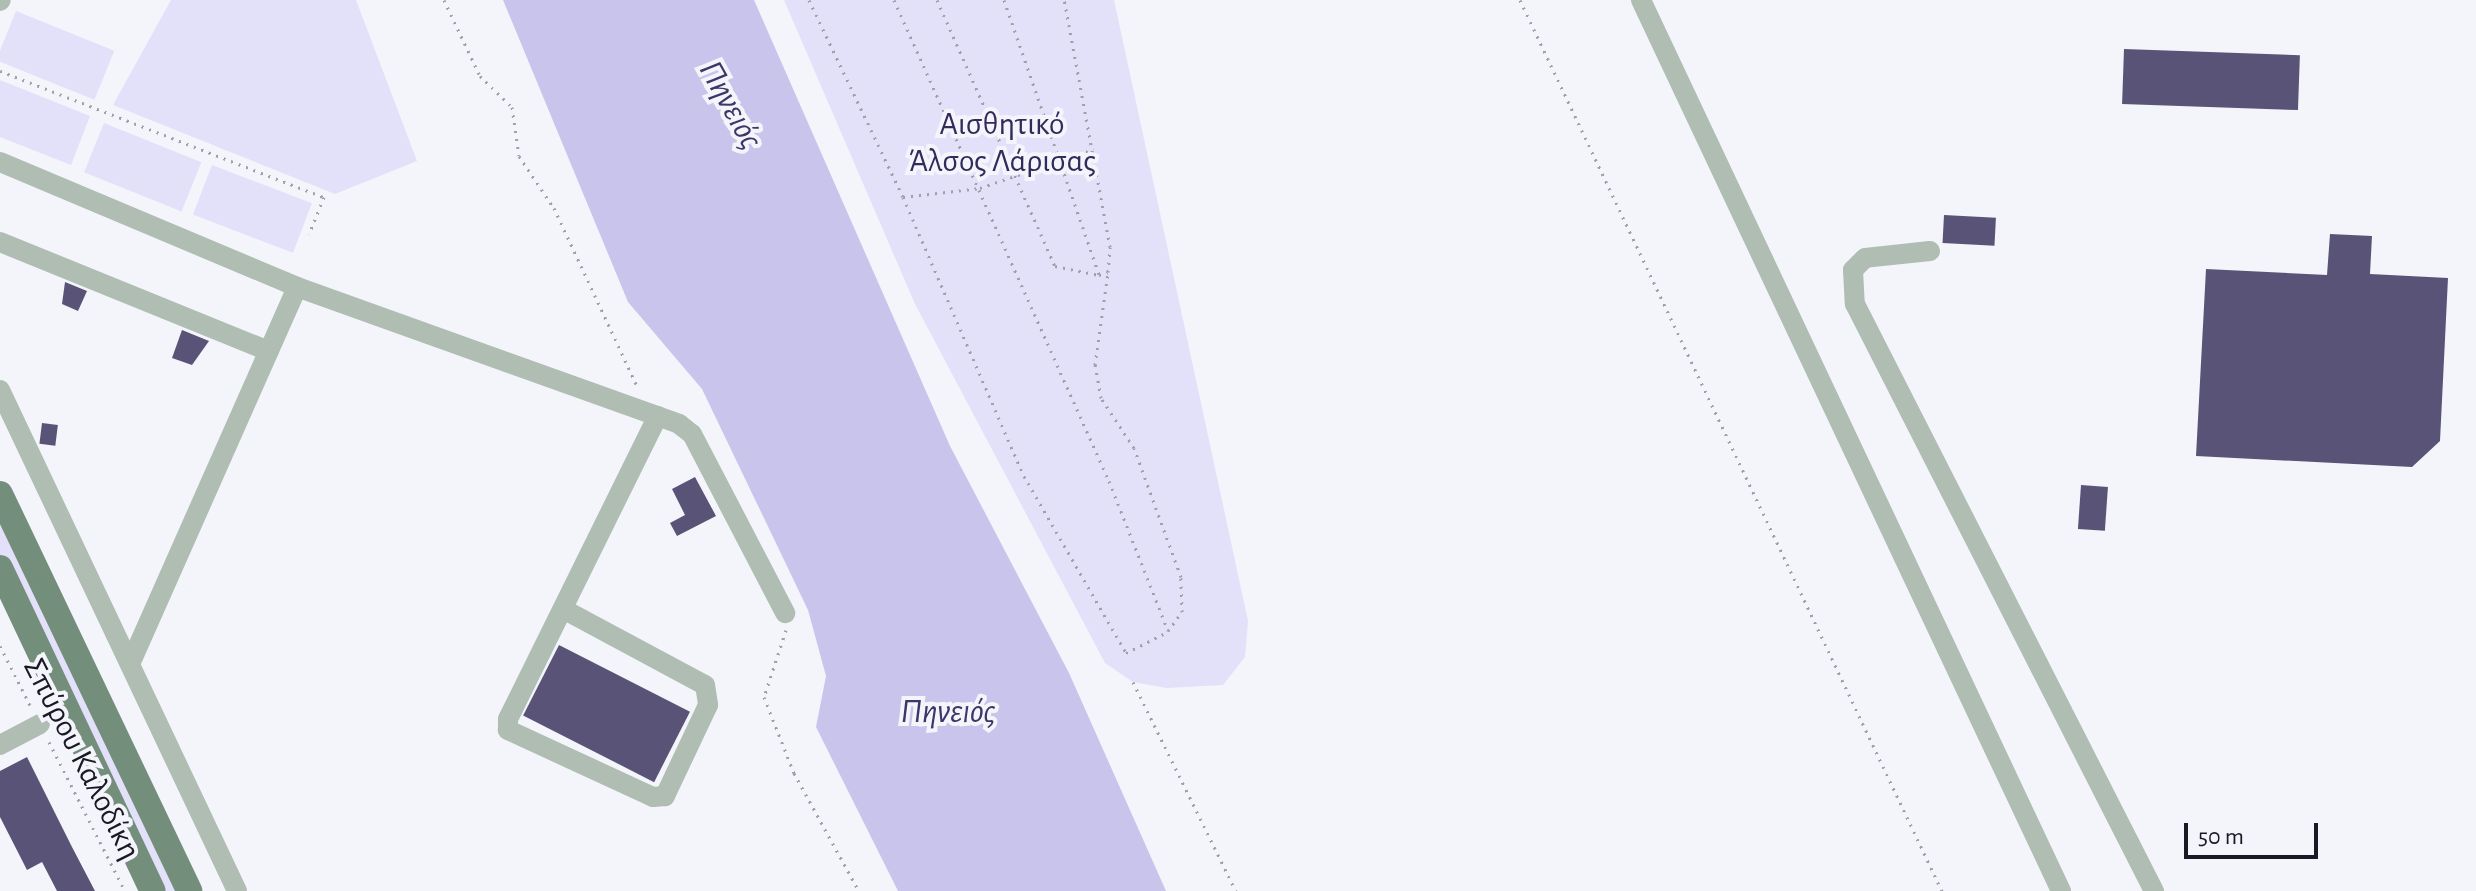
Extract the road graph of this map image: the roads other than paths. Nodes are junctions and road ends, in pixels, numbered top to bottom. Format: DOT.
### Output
graph roads {
  1 [pos="1641,0"];
  2 [pos="0,162"];
  3 [pos="0,242"];
  4 [pos="1930,251"];
  5 [pos="297,287"];
  6 [pos="269,351"];
  7 [pos="0,390"];
  8 [pos="658,416"];
  9 [pos="0,494"];
  10 [pos="0,568"];
  11 [pos="563,609"];
  12 [pos="785,613"];
  13 [pos="131,662"];
  14 [pos="40,724"];
  15 [pos="0,745"];
  16 [pos="153,891"];
  17 [pos="189,891"];
  18 [pos="237,891"];
  19 [pos="2061,891"];
  20 [pos="2154,891"];
  1 -- 19 [label="street"];
  2 -- 5 [label="street"];
  3 -- 6 [label="street"];
  4 -- 20 [label="street"];
  5 -- 6 [label="street"];
  5 -- 8 [label="street"];
  6 -- 13 [label="street"];
  7 -- 13 [label="street"];
  8 -- 11 [label="street"];
  8 -- 12 [label="street"];
  9 -- 17 [label="main road"];
  10 -- 16 [label="main road"];
  11 -- 11 [label="street"];
  13 -- 18 [label="street"];
  14 -- 15 [label="street"];
}
